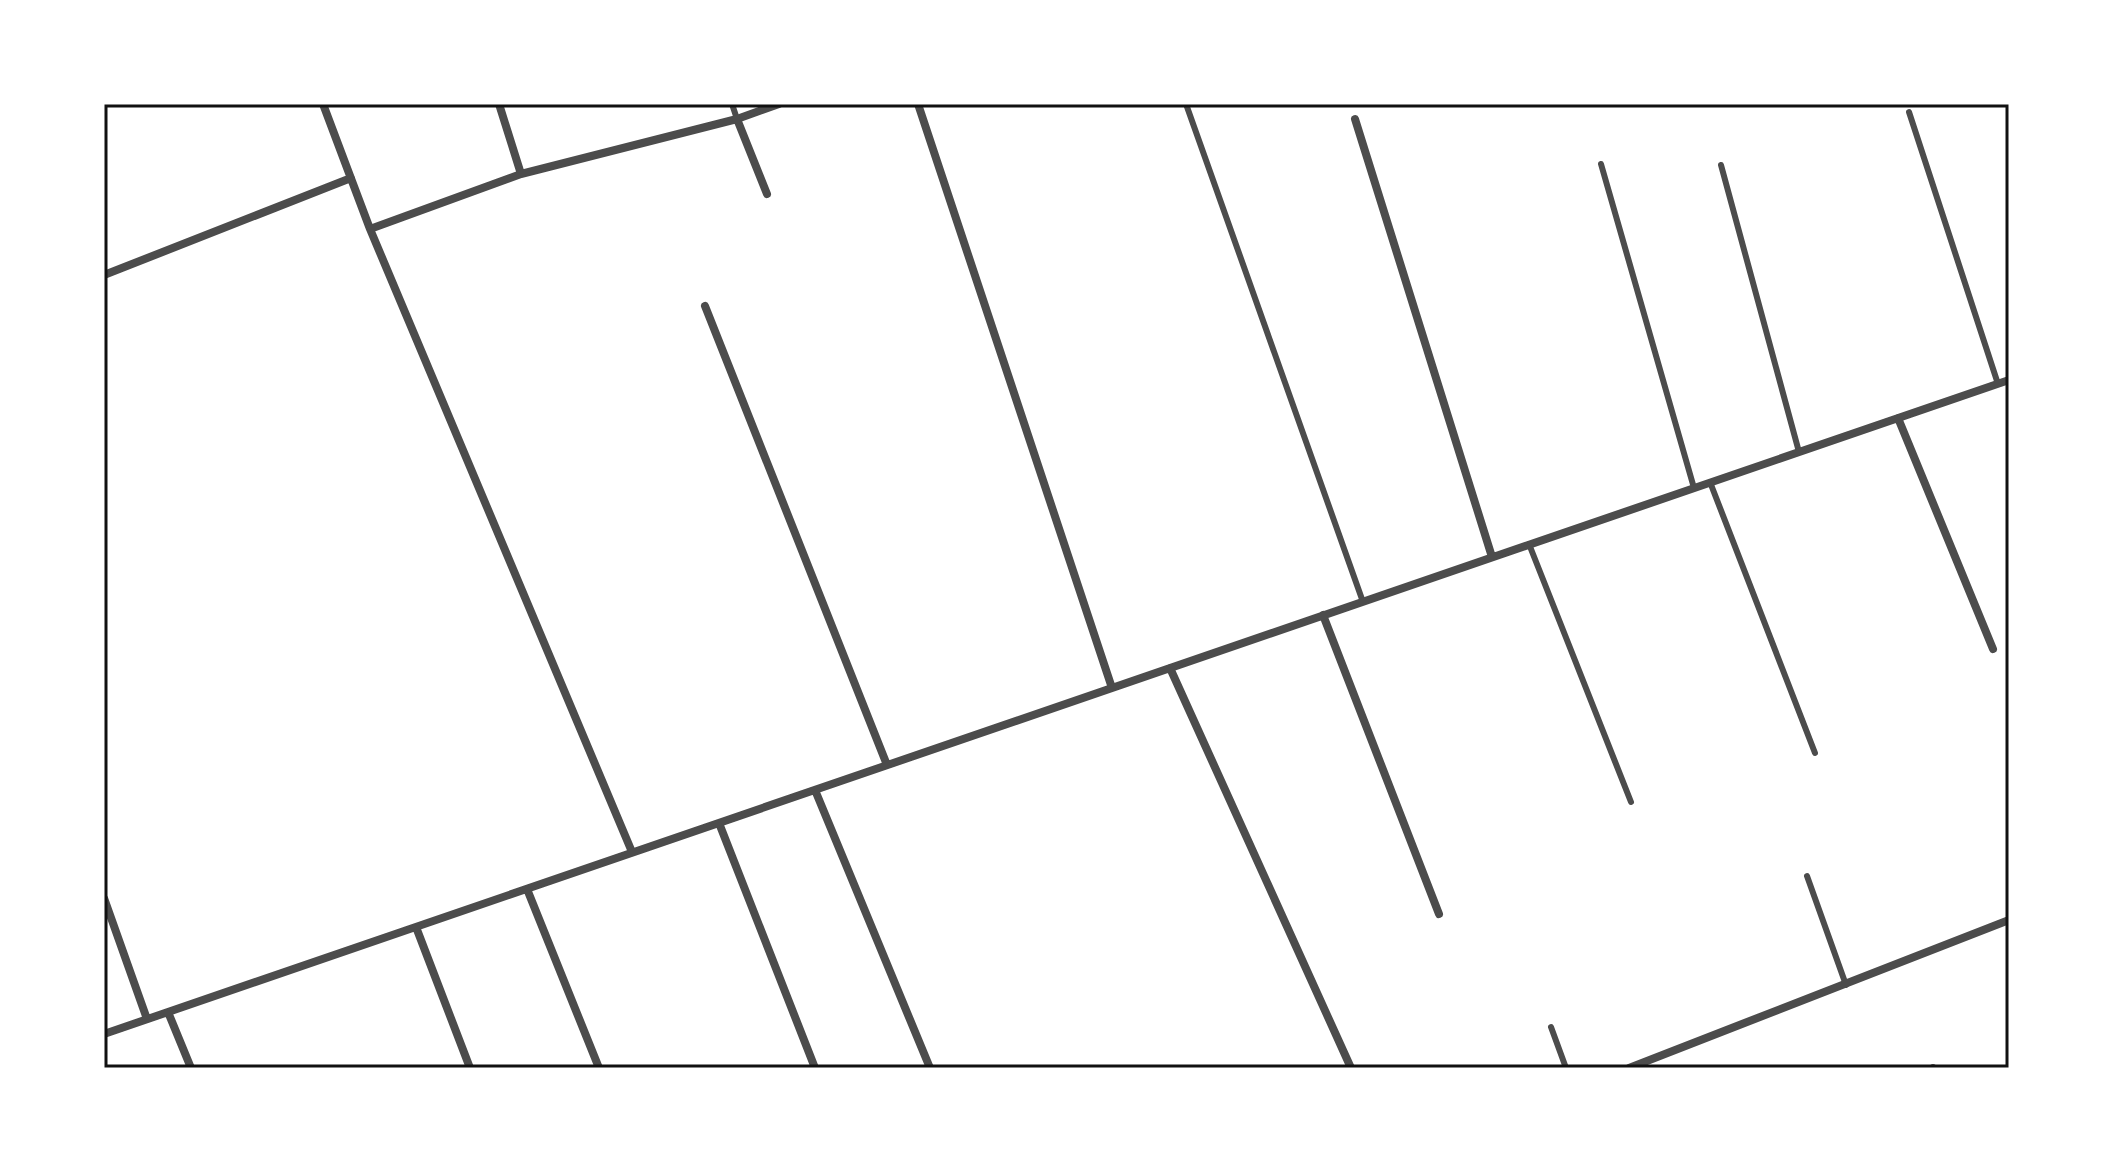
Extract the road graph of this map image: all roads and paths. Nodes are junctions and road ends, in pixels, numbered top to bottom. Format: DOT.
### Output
graph roads {
  1 [pos="323,104"];
  2 [pos="499,104"];
  3 [pos="732,104"];
  4 [pos="779,104"];
  5 [pos="918,104"];
  6 [pos="1186,104"];
  7 [pos="1909,112"];
  8 [pos="737,119"];
  9 [pos="1355,119"];
  10 [pos="1601,164"];
  11 [pos="1721,165"];
  12 [pos="521,174"];
  13 [pos="351,178"];
  14 [pos="767,194"];
  15 [pos="370,229"];
  16 [pos="105,272"];
  17 [pos="705,306"];
  18 [pos="2009,380"];
  19 [pos="1998,384"];
  20 [pos="1898,418"];
  21 [pos="1799,452"];
  22 [pos="1710,482"];
  23 [pos="1694,488"];
  24 [pos="1529,544"];
  25 [pos="1492,557"];
  26 [pos="1363,602"];
  27 [pos="1323,615"];
  28 [pos="1993,649"];
  29 [pos="1170,668"];
  30 [pos="1112,688"];
  31 [pos="1815,753"];
  32 [pos="887,765"];
  33 [pos="815,790"];
  34 [pos="1631,802"];
  35 [pos="719,823"];
  36 [pos="632,852"];
  37 [pos="1807,876"];
  38 [pos="527,889"];
  39 [pos="104,898"];
  40 [pos="1439,914"];
  41 [pos="2009,920"];
  42 [pos="416,927"];
  43 [pos="1846,985"];
  44 [pos="168,1012"];
  45 [pos="147,1019"];
  46 [pos="1551,1027"];
  47 [pos="104,1034"];
  48 [pos="191,1068"];
  49 [pos="470,1068"];
  50 [pos="599,1068"];
  51 [pos="815,1068"];
  52 [pos="930,1068"];
  53 [pos="1351,1068"];
  54 [pos="1566,1068"];
  55 [pos="1629,1068"];
  1 -- 13 [label="street"];
  2 -- 12 [label="street"];
  3 -- 8 [label="lane"];
  4 -- 8 [label="street"];
  5 -- 30 [label="street"];
  6 -- 26 [label="lane"];
  7 -- 19 [label="lane"];
  8 -- 12 [label="street"];
  8 -- 14 [label="street"];
  9 -- 25 [label="street"];
  10 -- 23 [label="lane"];
  11 -- 21 [label="lane"];
  12 -- 15 [label="street"];
  13 -- 15 [label="street"];
  13 -- 16 [label="street"];
  15 -- 36 [label="street"];
  17 -- 32 [label="street"];
  18 -- 19 [label="street"];
  19 -- 20 [label="street"];
  20 -- 21 [label="street"];
  20 -- 28 [label="street"];
  21 -- 22 [label="street"];
  22 -- 23 [label="street"];
  22 -- 31 [label="lane"];
  23 -- 24 [label="street"];
  24 -- 25 [label="street"];
  24 -- 34 [label="lane"];
  25 -- 26 [label="street"];
  26 -- 27 [label="street"];
  27 -- 29 [label="street"];
  27 -- 40 [label="street"];
  29 -- 30 [label="street"];
  29 -- 53 [label="street"];
  30 -- 32 [label="street"];
  32 -- 33 [label="street"];
  33 -- 35 [label="street"];
  33 -- 52 [label="street"];
  35 -- 36 [label="street"];
  35 -- 51 [label="street"];
  36 -- 38 [label="street"];
  37 -- 43 [label="lane"];
  38 -- 42 [label="street"];
  38 -- 50 [label="street"];
  39 -- 45 [label="street"];
  41 -- 43 [label="street"];
  42 -- 44 [label="street"];
  42 -- 49 [label="street"];
  43 -- 55 [label="street"];
  44 -- 45 [label="street"];
  44 -- 48 [label="street"];
  45 -- 47 [label="street"];
  46 -- 54 [label="lane"];
}
